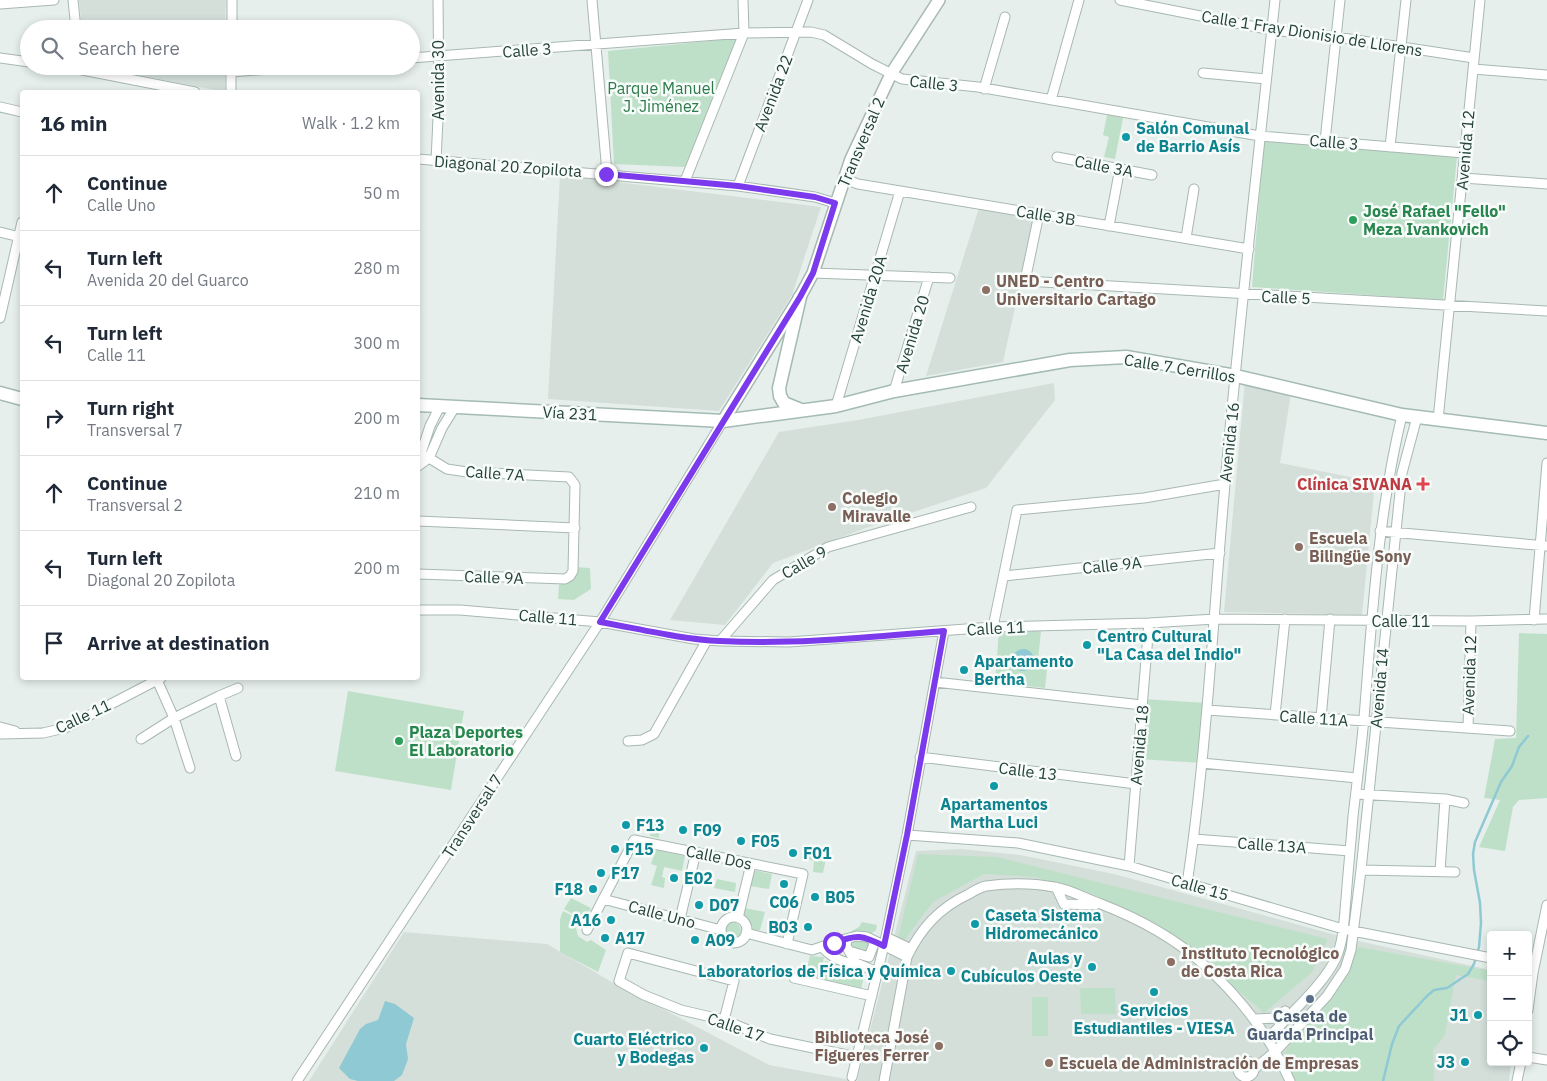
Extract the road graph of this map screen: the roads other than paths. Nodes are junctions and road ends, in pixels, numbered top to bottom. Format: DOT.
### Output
graph roads {
  1 [pos="54,0"];
  2 [pos="73,0"];
  3 [pos="232,0"];
  4 [pos="438,0"];
  5 [pos="592,0"];
  6 [pos="743,0"];
  7 [pos="808,0"];
  8 [pos="939,0"];
  9 [pos="1079,0"];
  10 [pos="1120,0"];
  11 [pos="1275,0"];
  12 [pos="1340,0"];
  13 [pos="1406,0"];
  14 [pos="1480,0"];
  15 [pos="0,4"];
  16 [pos="1005,17"];
  17 [pos="75,20"];
  18 [pos="232,20"];
  19 [pos="1272,30"];
  20 [pos="796,32"];
  21 [pos="744,33"];
  22 [pos="1336,37"];
  23 [pos="596,45"];
  24 [pos="1401,47"];
  25 [pos="438,56"];
  26 [pos="420,57"];
  27 [pos="0,58"];
  28 [pos="1474,58"];
  29 [pos="20,61"];
  30 [pos="1473,69"];
  31 [pos="1204,73"];
  32 [pos="891,74"];
  33 [pos="113,75"];
  34 [pos="231,75"];
  35 [pos="1547,75"];
  36 [pos="1266,79"];
  37 [pos="984,88"];
  38 [pos="185,90"];
  39 [pos="231,90"];
  40 [pos="1051,100"];
  41 [pos="0,107"];
  42 [pos="20,112"];
  43 [pos="1260,136"];
  44 [pos="1325,141"];
  45 [pos="1390,147"];
  46 [pos="1464,153"];
  47 [pos="1057,157"];
  48 [pos="420,159"];
  49 [pos="436,161"];
  50 [pos="1120,168"];
  51 [pos="606,174"];
  52 [pos="1152,175"];
  53 [pos="1463,178"];
  54 [pos="844,179"];
  55 [pos="685,181"];
  56 [pos="1547,184"];
  57 [pos="738,186"];
  58 [pos="1194,189"];
  59 [pos="900,191"];
  60 [pos="835,203"];
  61 [pos="1039,214"];
  62 [pos="1109,226"];
  63 [pos="0,232"];
  64 [pos="20,236"];
  65 [pos="1186,238"];
  66 [pos="1249,249"];
  67 [pos="813,273"];
  68 [pos="875,276"];
  69 [pos="929,277"];
  70 [pos="950,278"];
  71 [pos="1244,295"];
  72 [pos="800,297"];
  73 [pos="1450,306"];
  74 [pos="1547,311"];
  75 [pos="0,318"];
  76 [pos="1236,376"];
  77 [pos="894,391"];
  78 [pos="0,393"];
  79 [pos="20,398"];
  80 [pos="420,406"];
  81 [pos="440,406"];
  82 [pos="836,406"];
  83 [pos="455,407"];
  84 [pos="803,411"];
  85 [pos="1402,415"];
  86 [pos="1417,417"];
  87 [pos="1438,420"];
  88 [pos="723,421"];
  89 [pos="1547,432"];
  90 [pos="420,452"];
  91 [pos="420,455"];
  92 [pos="430,458"];
  93 [pos="1547,463"];
  94 [pos="420,465"];
  95 [pos="1225,484"];
  96 [pos="971,507"];
  97 [pos="420,521"];
  98 [pos="575,528"];
  99 [pos="1380,530"];
  100 [pos="1395,532"];
  101 [pos="1543,545"];
  102 [pos="1220,553"];
  103 [pos="420,574"];
  104 [pos="1004,576"];
  105 [pos="420,610"];
  106 [pos="1215,619"];
  107 [pos="1284,619"];
  108 [pos="1330,619"];
  109 [pos="1547,619"];
  110 [pos="1534,620"];
  111 [pos="1371,621"];
  112 [pos="1386,621"];
  113 [pos="1471,621"];
  114 [pos="600,622"];
  115 [pos="1149,623"];
  116 [pos="993,627"];
  117 [pos="944,631"];
  118 [pos="707,640"];
  119 [pos="720,642"];
  120 [pos="157,680"];
  121 [pos="159,680"];
  122 [pos="934,682"];
  123 [pos="238,688"];
  124 [pos="219,696"];
  125 [pos="1142,705"];
  126 [pos="1207,710"];
  127 [pos="1275,715"];
  128 [pos="174,718"];
  129 [pos="1321,718"];
  130 [pos="1364,721"];
  131 [pos="1376,722"];
  132 [pos="0,727"];
  133 [pos="1468,728"];
  134 [pos="1510,731"];
  135 [pos="0,734"];
  136 [pos="25,734"];
  137 [pos="141,739"];
  138 [pos="628,741"];
  139 [pos="236,756"];
  140 [pos="920,757"];
  141 [pos="1202,763"];
  142 [pos="190,768"];
  143 [pos="1357,778"];
  144 [pos="1136,784"];
  145 [pos="1356,794"];
  146 [pos="1369,795"];
  147 [pos="1445,799"];
  148 [pos="1464,803"];
  149 [pos="907,835"];
  150 [pos="1194,839"];
  151 [pos="1350,851"];
  152 [pos="696,852"];
  153 [pos="752,864"];
  154 [pos="1129,866"];
  155 [pos="1361,870"];
  156 [pos="1440,871"];
  157 [pos="1455,872"];
  158 [pos="1188,884"];
  159 [pos="1056,887"];
  160 [pos="603,899"];
  161 [pos="1102,905"];
  162 [pos="1547,906"];
  163 [pos="738,918"];
  164 [pos="680,919"];
  165 [pos="587,930"];
  166 [pos="721,930"];
  167 [pos="1355,931"];
  168 [pos="746,933"];
  169 [pos="1342,933"];
  170 [pos="847,939"];
  171 [pos="881,941"];
  172 [pos="787,944"];
  173 [pos="822,947"];
  174 [pos="849,950"];
  175 [pos="909,953"];
  176 [pos="1487,957"];
  177 [pos="1532,961"];
  178 [pos="856,963"];
  179 [pos="878,972"];
  180 [pos="794,978"];
  181 [pos="872,996"];
  182 [pos="1254,1019"];
  183 [pos="724,1020"];
  184 [pos="1268,1038"];
  185 [pos="1276,1052"];
  186 [pos="857,1057"];
  187 [pos="1532,1057"];
  188 [pos="1547,1060"];
  189 [pos="1520,1066"];
  190 [pos="1254,1069"];
  191 [pos="852,1077"];
  192 [pos="297,1081"];
  193 [pos="884,1081"];
  194 [pos="1290,1081"];
  195 [pos="1517,1081"];
  1 -- 15 [label="street"];
  2 -- 17 [label="street"];
  3 -- 18 [label="street"];
  4 -- 25 [label="street, Avenida 30"];
  5 -- 23 [label="street"];
  6 -- 21 [label="street"];
  7 -- 20 [label="street, Avenida 22"];
  8 -- 32 [label="street, Transversal 2"];
  9 -- 40 [label="street"];
  10 -- 19 [label="street, Calle 1 Fray Dionisio de Llorens"];
  11 -- 19 [label="street, Avenida 16"];
  12 -- 22 [label="street"];
  13 -- 24 [label="street"];
  14 -- 28 [label="street, Avenida 12"];
  16 -- 37 [label="street"];
  19 -- 22 [label="street, Calle 1 Fray Dionisio de Llorens"];
  19 -- 36 [label="street, Avenida 16"];
  20 -- 21 [label="street, Calle 3"];
  20 -- 32 [label="street, Calle 3"];
  20 -- 57 [label="street, Avenida 22"];
  21 -- 23 [label="street, Calle 3"];
  21 -- 55 [label="street"];
  22 -- 24 [label="street, Calle 1 Fray Dionisio de Llorens"];
  22 -- 44 [label="street"];
  23 -- 25 [label="street, Calle 3"];
  23 -- 51 [label="street"];
  24 -- 28 [label="street, Calle 1 Fray Dionisio de Llorens"];
  24 -- 45 [label="street"];
  25 -- 26 [label="street, Calle 3"];
  25 -- 49 [label="street, Avenida 30"];
  27 -- 29 [label="street"];
  28 -- 30 [label="street, Avenida 12"];
  30 -- 35 [label="street"];
  30 -- 46 [label="street, Avenida 12"];
  31 -- 36 [label="street"];
  32 -- 37 [label="street, Calle 3"];
  32 -- 54 [label="street, Transversal 2"];
  33 -- 38 [label="street"];
  34 -- 39 [label="street"];
  36 -- 43 [label="street, Avenida 16"];
  37 -- 40 [label="street, Calle 3"];
  40 -- 43 [label="street, Calle 3"];
  41 -- 42 [label="street"];
  43 -- 44 [label="street, Calle 3"];
  43 -- 66 [label="street, Avenida 16"];
  44 -- 45 [label="street, Calle 3"];
  45 -- 46 [label="street, Calle 3"];
  46 -- 53 [label="street, Avenida 12"];
  47 -- 50 [label="street, Calle 3A"];
  48 -- 49 [label="street, Diagonal 20 Zopilota"];
  49 -- 51 [label="street, Diagonal 20 Zopilota"];
  50 -- 52 [label="street, Calle 3A"];
  50 -- 62 [label="street"];
  51 -- 55 [label="street, Diagonal 20 Zopilota"];
  53 -- 56 [label="street"];
  53 -- 73 [label="street, Avenida 12"];
  54 -- 59 [label="street, Calle 3B"];
  54 -- 60 [label="street, Transversal 2"];
  55 -- 57 [label="street, Diagonal 20 Zopilota"];
  57 -- 60 [label="street, Diagonal 20 Zopilota"];
  58 -- 65 [label="street"];
  59 -- 61 [label="street, Calle 3B"];
  59 -- 68 [label="street, Avenida 20A"];
  60 -- 67 [label="street, Transversal 2"];
  61 -- 62 [label="street, Calle 3B"];
  61 -- 71 [label="street, Calle 5"];
  62 -- 65 [label="street, Calle 3B"];
  63 -- 64 [label="street"];
  64 -- 75 [label="street"];
  65 -- 66 [label="street, Calle 3B"];
  66 -- 71 [label="street, Avenida 16"];
  67 -- 68 [label="street"];
  67 -- 72 [label="street, Transversal 2"];
  68 -- 69 [label="street"];
  68 -- 82 [label="street, Avenida 20A"];
  69 -- 70 [label="street"];
  69 -- 77 [label="street, Avenida 20"];
  71 -- 73 [label="street, Calle 5"];
  71 -- 76 [label="street, Avenida 16"];
  72 -- 84 [label="main road"];
  72 -- 88 [label="street, Transversal 2"];
  73 -- 74 [label="street, Calle 5"];
  73 -- 87 [label="street, Avenida 12"];
  76 -- 77 [label="main road, Calle 7 Cerrillos"];
  76 -- 85 [label="main road, Calle 7 Cerrillos"];
  76 -- 95 [label="street, Avenida 16"];
  77 -- 82 [label="main road, Calle 7 Cerrillos"];
  78 -- 79 [label="main road"];
  80 -- 81 [label="main road, Vía 231"];
  81 -- 83 [label="main road, Vía 231"];
  81 -- 90 [label="street"];
  82 -- 84 [label="main road, Calle 7 Cerrillos"];
  83 -- 88 [label="main road, Vía 231"];
  83 -- 92 [label="street"];
  84 -- 88 [label="main road, Calle 7 Cerrillos"];
  85 -- 86 [label="main road, Calle 7 Cerrillos"];
  85 -- 99 [label="street, Avenida 14"];
  86 -- 87 [label="main road, Calle 7 Cerrillos"];
  86 -- 100 [label="street, Avenida 14"];
  87 -- 89 [label="main road, Calle 7 Cerrillos"];
  88 -- 114 [label="street, Transversal 7"];
  91 -- 92 [label="street, Calle 7A"];
  92 -- 94 [label="street"];
  92 -- 98 [label="street, Calle 7A"];
  93 -- 101 [label="street"];
  95 -- 102 [label="street, Avenida 16"];
  95 -- 104 [label="street"];
  96 -- 119 [label="street, Calle 9"];
  97 -- 98 [label="street"];
  98 -- 103 [label="street, Calle 9A"];
  99 -- 100 [label="street"];
  99 -- 111 [label="street, Avenida 14"];
  100 -- 101 [label="street"];
  100 -- 112 [label="street, Avenida 14"];
  101 -- 110 [label="street"];
  102 -- 104 [label="street, Calle 9A"];
  102 -- 106 [label="street, Avenida 16"];
  104 -- 116 [label="street"];
  105 -- 114 [label="street, Calle 11"];
  106 -- 107 [label="street, Calle 11"];
  106 -- 115 [label="street, Calle 11"];
  106 -- 126 [label="street, Avenida 16"];
  107 -- 108 [label="street, Calle 11"];
  107 -- 127 [label="street"];
  108 -- 111 [label="street, Calle 11"];
  108 -- 129 [label="street"];
  109 -- 110 [label="street, Calle 11"];
  110 -- 113 [label="street, Calle 11"];
  111 -- 112 [label="street, Calle 11"];
  111 -- 130 [label="street, Avenida 14"];
  112 -- 113 [label="street, Calle 11"];
  112 -- 131 [label="street, Avenida 14"];
  113 -- 133 [label="street, Avenida 12"];
  114 -- 118 [label="street, Calle 11"];
  114 -- 192 [label="street, Transversal 7"];
  115 -- 116 [label="street, Calle 11"];
  115 -- 125 [label="street, Avenida 18"];
  116 -- 117 [label="street, Calle 11"];
  117 -- 119 [label="street, Calle 11"];
  117 -- 122 [label="street"];
  118 -- 119 [label="street, Calle 11"];
  118 -- 138 [label="street"];
  120 -- 136 [label="street, Calle 11"];
  121 -- 128 [label="street"];
  122 -- 125 [label="street"];
  122 -- 140 [label="street"];
  123 -- 124 [label="street"];
  124 -- 128 [label="street"];
  124 -- 139 [label="street"];
  125 -- 144 [label="street, Avenida 18"];
  126 -- 127 [label="street, Calle 11A"];
  126 -- 141 [label="street, Avenida 16"];
  127 -- 129 [label="street, Calle 11A"];
  128 -- 137 [label="street"];
  128 -- 142 [label="street"];
  129 -- 130 [label="street, Calle 11A"];
  130 -- 131 [label="street, Calle 11A"];
  130 -- 143 [label="street, Avenida 14"];
  131 -- 133 [label="street, Calle 11A"];
  131 -- 146 [label="street, Avenida 14"];
  132 -- 136 [label="street"];
  133 -- 134 [label="street, Calle 11A"];
  135 -- 136 [label="street, Calle 11"];
  140 -- 144 [label="street, Calle 13"];
  140 -- 149 [label="street"];
  141 -- 143 [label="street"];
  141 -- 150 [label="street, Avenida 16"];
  143 -- 145 [label="street, Avenida 14"];
  144 -- 154 [label="street, Avenida 18"];
  145 -- 146 [label="street"];
  145 -- 151 [label="street, Avenida 14"];
  146 -- 147 [label="street"];
  146 -- 155 [label="street, Avenida 14"];
  147 -- 148 [label="street"];
  147 -- 156 [label="street"];
  149 -- 154 [label="street, Calle 15"];
  149 -- 171 [label="street"];
  150 -- 151 [label="street, Calle 13A"];
  150 -- 158 [label="street, Avenida 16"];
  151 -- 169 [label="street, Avenida 14"];
  152 -- 153 [label="street, Calle Dos"];
  152 -- 160 [label="street, Calle Dos"];
  152 -- 164 [label="street"];
  153 -- 163 [label="street"];
  153 -- 172 [label="street, Calle Dos"];
  154 -- 158 [label="street, Calle 15"];
  155 -- 156 [label="street"];
  155 -- 167 [label="street, Avenida 14"];
  156 -- 157 [label="street"];
  158 -- 169 [label="street, Calle 15"];
  159 -- 161 [label="street"];
  159 -- 161 [label="street"];
  159 -- 175 [label="street"];
  160 -- 164 [label="street, Calle Uno"];
  160 -- 165 [label="street"];
  161 -- 182 [label="street"];
  162 -- 177 [label="street"];
  163 -- 166 [label="street"];
  163 -- 168 [label="street"];
  164 -- 166 [label="street, Calle Uno"];
  166 -- 168 [label="street"];
  167 -- 169 [label="street, Calle 15"];
  167 -- 176 [label="street, Calle 15"];
  167 -- 185 [label="street, Avenida 14"];
  168 -- 172 [label="street"];
  169 -- 182 [label="street"];
  169 -- 184 [label="street"];
  170 -- 171 [label="street"];
  170 -- 173 [label="street"];
  170 -- 174 [label="street"];
  171 -- 174 [label="street"];
  171 -- 175 [label="street"];
  171 -- 179 [label="street"];
  172 -- 173 [label="street"];
  173 -- 178 [label="street"];
  174 -- 178 [label="street"];
  175 -- 193 [label="street"];
  178 -- 179 [label="street"];
  179 -- 181 [label="street"];
  180 -- 181 [label="street"];
  181 -- 186 [label="street"];
  182 -- 184 [label="street"];
  183 -- 183 [label="street, Calle 17"];
  183 -- 186 [label="street, Calle 17"];
  184 -- 185 [label="street"];
  185 -- 190 [label="street, Avenida 14"];
  185 -- 194 [label="street"];
  186 -- 191 [label="street"];
  187 -- 188 [label="street"];
  189 -- 195 [label="street"];
}
